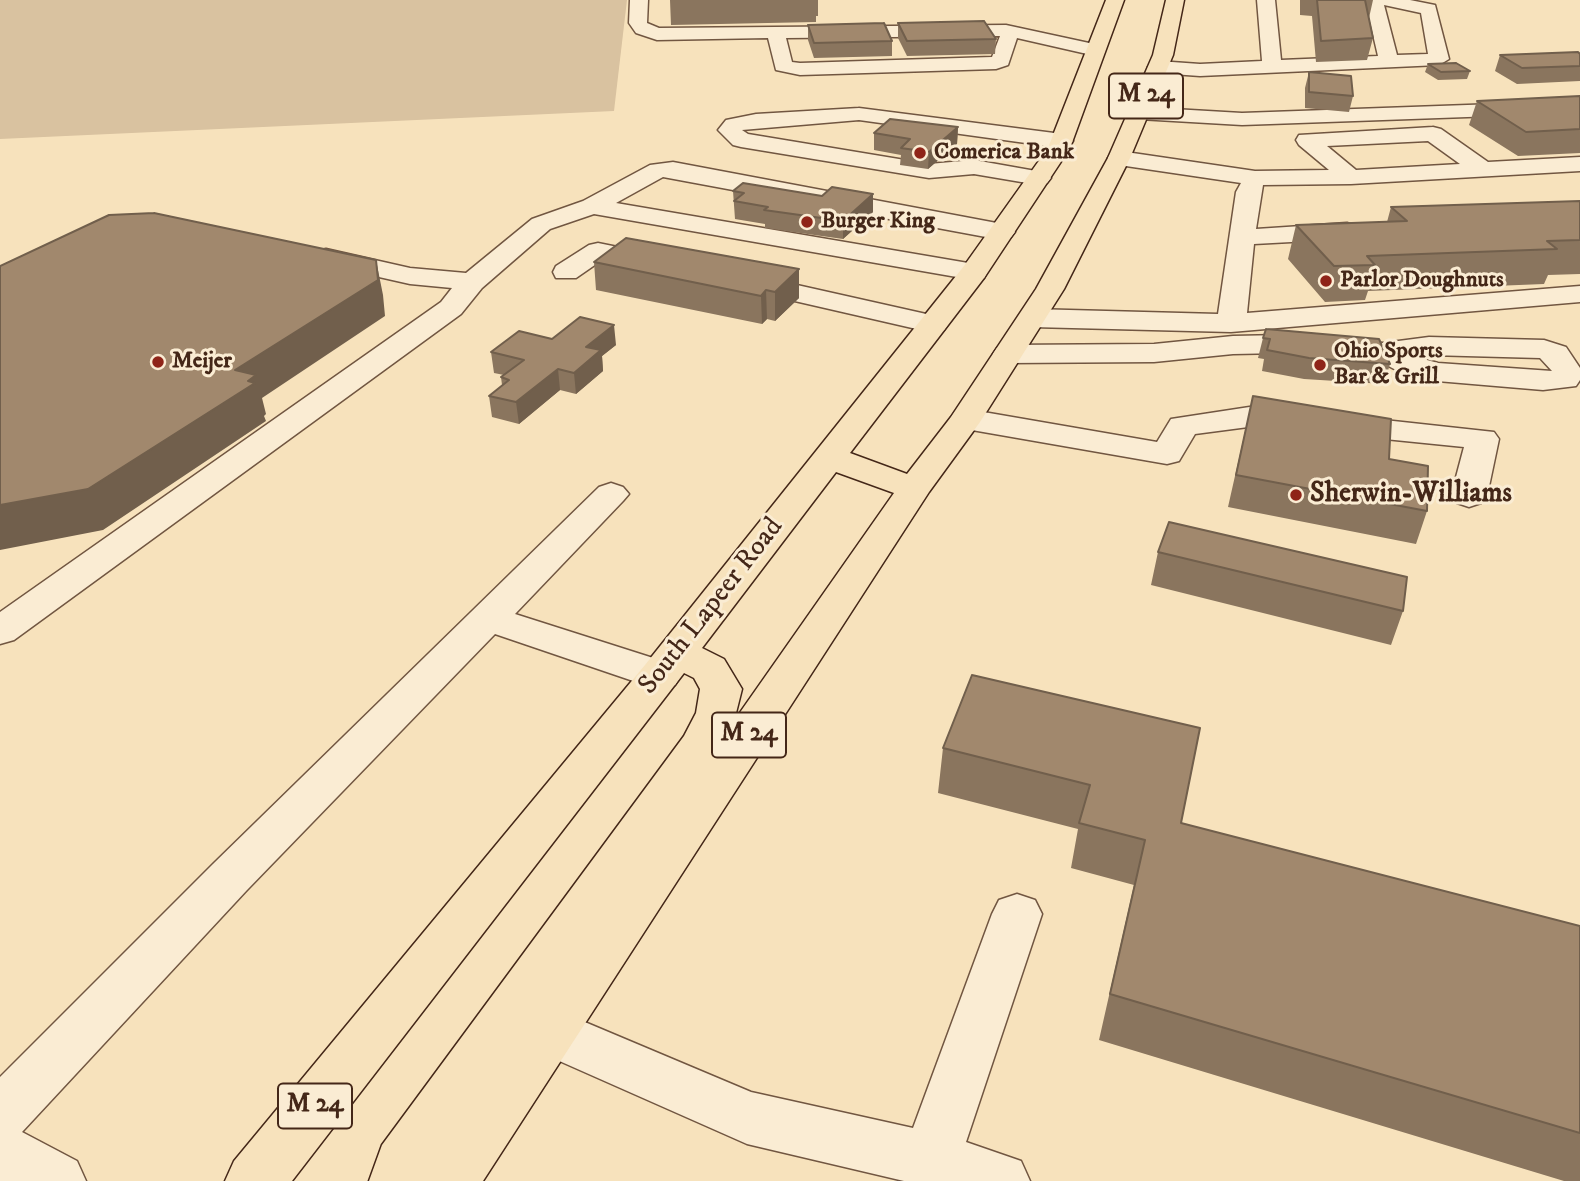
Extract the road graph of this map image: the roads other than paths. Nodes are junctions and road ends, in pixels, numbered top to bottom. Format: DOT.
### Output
graph roads {
  1 [pos="639,0"];
  2 [pos="1115,0"];
  3 [pos="1175,0"];
  4 [pos="1266,0"];
  5 [pos="1374,0"];
  6 [pos="1383,0"];
  7 [pos="1013,27"];
  8 [pos="776,34"];
  9 [pos="1100,40"];
  10 [pos="1389,61"];
  11 [pos="1272,66"];
  12 [pos="1158,67"];
  13 [pos="1580,107"];
  14 [pos="1139,113"];
  15 [pos="1062,141"];
  16 [pos="1580,163"];
  17 [pos="1116,166"];
  18 [pos="1482,169"];
  19 [pos="1351,177"];
  20 [pos="1039,178"];
  21 [pos="1251,185"];
  22 [pos="592,206"];
  23 [pos="1365,230"];
  24 [pos="1002,232"];
  25 [pos="1244,237"];
  26 [pos="297,251"];
  27 [pos="688,269"];
  28 [pos="566,272"];
  29 [pos="974,272"];
  30 [pos="727,277"];
  31 [pos="472,282"];
  32 [pos="1580,294"];
  33 [pos="1032,318"];
  34 [pos="1231,323"];
  35 [pos="934,324"];
  36 [pos="1383,352"];
  37 [pos="1009,354"];
  38 [pos="966,419"];
  39 [pos="829,457"];
  40 [pos="914,489"];
  41 [pos="611,494"];
  42 [pos="1469,496"];
  43 [pos="17,602"];
  44 [pos="487,618"];
  45 [pos="0,631"];
  46 [pos="668,664"];
  47 [pos="1017,914"];
  48 [pos="549,1031"];
  49 [pos="0,1116"];
  50 [pos="0,1152"];
  51 [pos="930,1160"];
  52 [pos="56,1181"];
  53 [pos="255,1181"];
  54 [pos="399,1181"];
  55 [pos="449,1181"];
  56 [pos="1000,1181"];
  1 -- 8 [label="lane"];
  2 -- 9 [label="main road, South Lapeer Road / M 24"];
  3 -- 12 [label="main road, M 24"];
  4 -- 11 [label="lane"];
  5 -- 10 [label="lane"];
  6 -- 10 [label="lane"];
  7 -- 8 [label="lane"];
  7 -- 8 [label="lane"];
  7 -- 9 [label="lane"];
  9 -- 15 [label="main road, South Lapeer Road / M 24"];
  10 -- 11 [label="lane"];
  11 -- 12 [label="lane"];
  12 -- 14 [label="main road, M 24"];
  13 -- 14 [label="lane"];
  14 -- 17 [label="main road, M 24"];
  15 -- 20 [label="main road, South Lapeer Road / M 24"];
  15 -- 20 [label="lane"];
  16 -- 18 [label="lane"];
  17 -- 21 [label="lane"];
  17 -- 33 [label="main road, M 24"];
  18 -- 19 [label="lane"];
  18 -- 19 [label="lane"];
  19 -- 21 [label="lane"];
  20 -- 24 [label="main road, South Lapeer Road / M 24"];
  21 -- 25 [label="lane"];
  22 -- 24 [label="lane"];
  22 -- 29 [label="lane"];
  22 -- 31 [label="lane"];
  23 -- 25 [label="lane"];
  24 -- 29 [label="main road, South Lapeer Road / M 24"];
  25 -- 34 [label="lane"];
  26 -- 31 [label="lane"];
  27 -- 28 [label="lane"];
  29 -- 35 [label="main road, South Lapeer Road / M 24"];
  30 -- 35 [label="lane"];
  31 -- 43 [label="lane"];
  32 -- 34 [label="lane"];
  33 -- 34 [label="lane"];
  33 -- 37 [label="main road, M 24"];
  35 -- 39 [label="main road, South Lapeer Road / M 24"];
  36 -- 36 [label="lane"];
  36 -- 37 [label="lane"];
  37 -- 38 [label="main road, M 24"];
  38 -- 40 [label="main road, M 24"];
  38 -- 42 [label="lane"];
  39 -- 40 [label="main road"];
  39 -- 46 [label="main road, South Lapeer Road / M 24"];
  40 -- 48 [label="main road, M 24"];
  41 -- 44 [label="lane"];
  43 -- 45 [label="lane"];
  44 -- 46 [label="lane"];
  44 -- 49 [label="lane"];
  46 -- 53 [label="main road, South Lapeer Road / M 24"];
  46 -- 54 [label="main road"];
  47 -- 51 [label="lane"];
  48 -- 51 [label="lane"];
  48 -- 55 [label="main road, M 24"];
  50 -- 52 [label="lane"];
  51 -- 56 [label="lane"];
}
